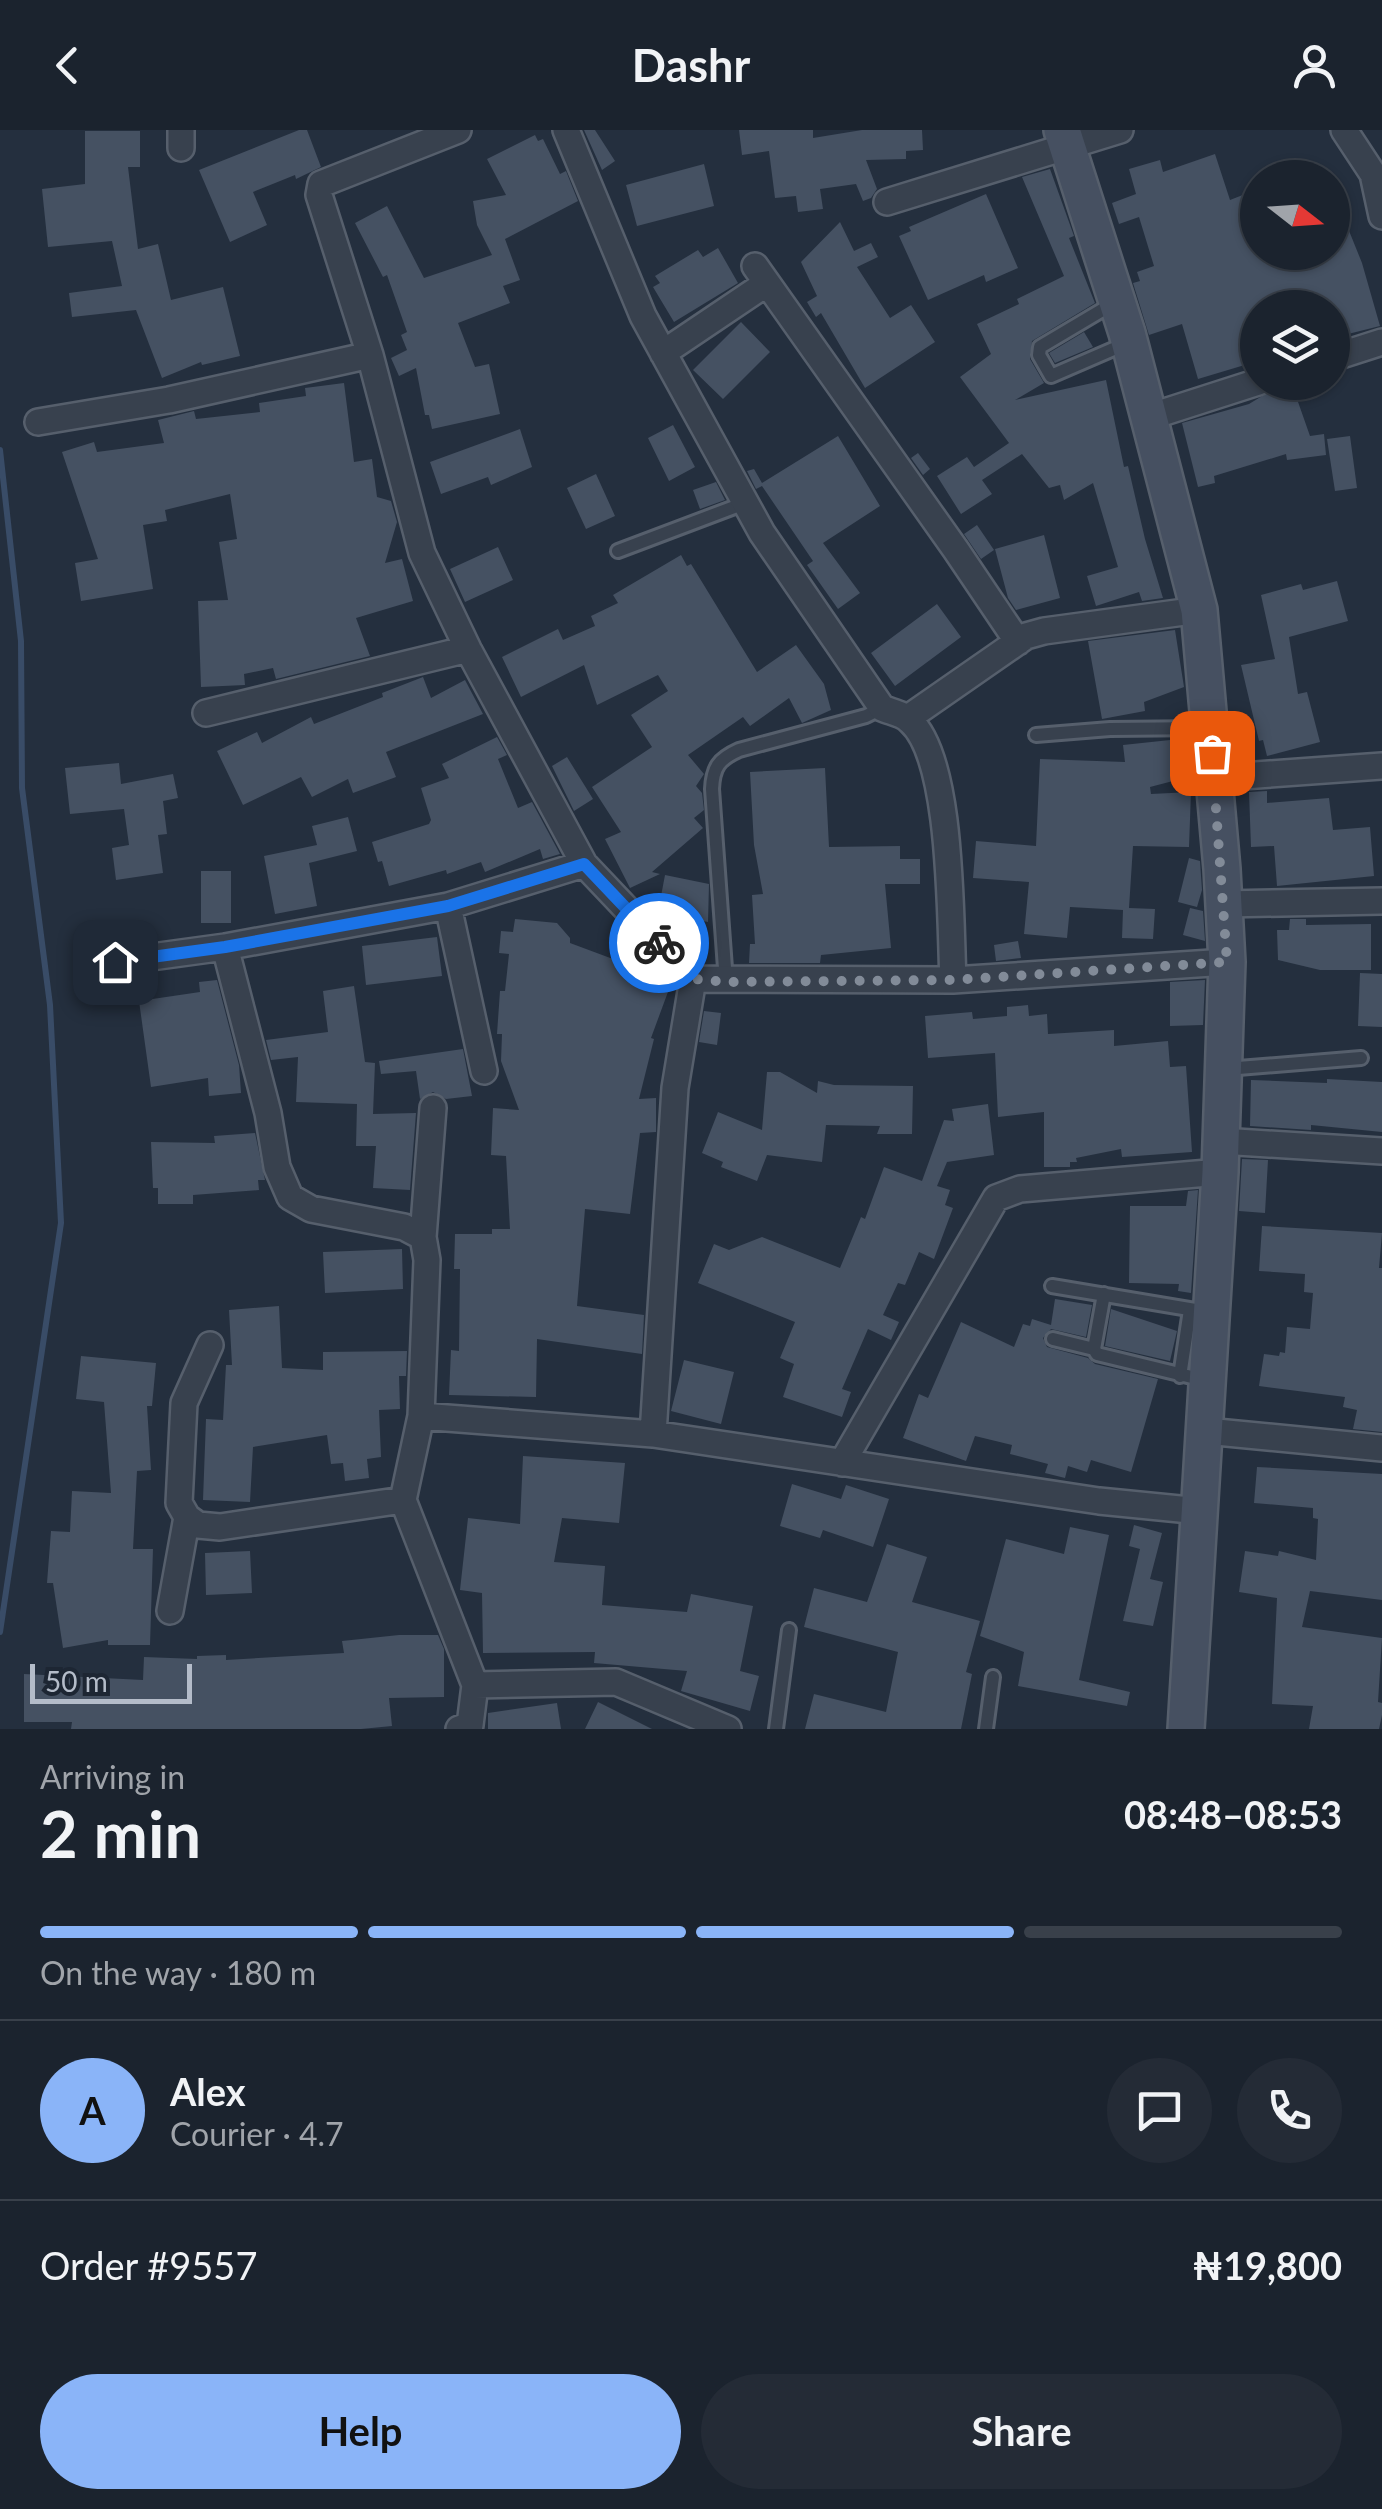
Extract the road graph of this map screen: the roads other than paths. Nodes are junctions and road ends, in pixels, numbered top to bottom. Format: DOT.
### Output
graph roads {
  1 [pos="458,130"];
  2 [pos="566,130"];
  3 [pos="1120,130"];
  4 [pos="1344,130"];
  5 [pos="1064,137"];
  6 [pos="1376,166"];
  7 [pos="887,202"];
  8 [pos="1382,216"];
  9 [pos="1116,302"];
  10 [pos="1129,342"];
  11 [pos="1382,342"];
  12 [pos="1350,352"];
  13 [pos="663,353"];
  14 [pos="370,354"];
  15 [pos="1240,388"];
  16 [pos="1149,417"];
  17 [pos="38,422"];
  18 [pos="745,503"];
  19 [pos="618,550"];
  20 [pos="1200,610"];
  21 [pos="1018,642"];
  22 [pos="468,650"];
  23 [pos="882,708"];
  24 [pos="206,713"];
  25 [pos="908,718"];
  26 [pos="1209,728"];
  27 [pos="1036,735"];
  28 [pos="1382,766"];
  29 [pos="1214,778"];
  30 [pos="584,864"];
  31 [pos="1382,901"];
  32 [pos="1224,904"];
  33 [pos="448,906"];
  34 [pos="225,947"];
  35 [pos="115,962"];
  36 [pos="1227,962"];
  37 [pos="694,979"];
  38 [pos="953,980"];
  39 [pos="726,982"];
  40 [pos="1360,1058"];
  41 [pos="1224,1069"];
  42 [pos="484,1070"];
  43 [pos="433,1108"];
  44 [pos="1382,1150"];
  45 [pos="1221,1156"];
  46 [pos="424,1237"];
  47 [pos="1052,1286"];
  48 [pos="1104,1294"];
  49 [pos="1200,1311"];
  50 [pos="1053,1339"];
  51 [pos="210,1345"];
  52 [pos="1094,1349"];
  53 [pos="1195,1378"];
  54 [pos="421,1416"];
  55 [pos="1206,1430"];
  56 [pos="653,1434"];
  57 [pos="1382,1448"];
  58 [pos="842,1463"];
  59 [pos="404,1500"];
  60 [pos="1200,1511"];
  61 [pos="187,1518"];
  62 [pos="170,1612"];
  63 [pos="788,1630"];
  64 [pos="993,1677"];
  65 [pos="476,1685"];
  66 [pos="676,1719"];
  67 [pos="466,1728"];
  68 [pos="728,1729"];
  69 [pos="776,1729"];
  70 [pos="986,1729"];
  71 [pos="1186,1729"];
  1 -- 14 [label="street"];
  2 -- 13 [label="street"];
  3 -- 5 [label="street"];
  4 -- 6 [label="street"];
  5 -- 7 [label="street"];
  5 -- 9 [label="street"];
  6 -- 8 [label="street"];
  9 -- 10 [label="street"];
  9 -- 10 [label="lane"];
  10 -- 16 [label="street"];
  11 -- 12 [label="street"];
  13 -- 18 [label="street"];
  13 -- 21 [label="street"];
  14 -- 17 [label="street"];
  14 -- 22 [label="street"];
  15 -- 16 [label="street"];
  16 -- 20 [label="street"];
  18 -- 19 [label="lane"];
  18 -- 23 [label="street"];
  20 -- 21 [label="street"];
  20 -- 26 [label="street"];
  21 -- 25 [label="street"];
  22 -- 24 [label="street"];
  22 -- 30 [label="street"];
  23 -- 25 [label="street"];
  23 -- 39 [label="lane"];
  25 -- 38 [label="street"];
  26 -- 27 [label="lane"];
  26 -- 29 [label="street"];
  28 -- 29 [label="street"];
  29 -- 32 [label="street"];
  30 -- 33 [label="street"];
  30 -- 37 [label="street"];
  31 -- 32 [label="street"];
  32 -- 36 [label="street"];
  33 -- 34 [label="street"];
  33 -- 42 [label="street"];
  34 -- 35 [label="street"];
  34 -- 46 [label="street"];
  36 -- 38 [label="street"];
  36 -- 41 [label="street"];
  37 -- 39 [label="street"];
  37 -- 56 [label="street"];
  38 -- 39 [label="street"];
  40 -- 41 [label="lane"];
  41 -- 45 [label="street"];
  43 -- 46 [label="street"];
  44 -- 45 [label="street"];
  45 -- 49 [label="street"];
  45 -- 58 [label="street"];
  46 -- 54 [label="street"];
  47 -- 48 [label="lane"];
  48 -- 49 [label="lane"];
  48 -- 52 [label="lane"];
  49 -- 53 [label="street"];
  50 -- 52 [label="lane"];
  51 -- 61 [label="street"];
  52 -- 53 [label="lane"];
  53 -- 55 [label="street"];
  54 -- 56 [label="street"];
  54 -- 59 [label="street"];
  55 -- 57 [label="street"];
  55 -- 60 [label="street"];
  56 -- 58 [label="street"];
  58 -- 60 [label="street"];
  59 -- 61 [label="street"];
  59 -- 65 [label="street"];
  60 -- 71 [label="street"];
  61 -- 62 [label="street"];
  63 -- 69 [label="lane"];
  64 -- 70 [label="lane"];
  65 -- 66 [label="street"];
  65 -- 67 [label="street"];
  66 -- 68 [label="street"];
}
